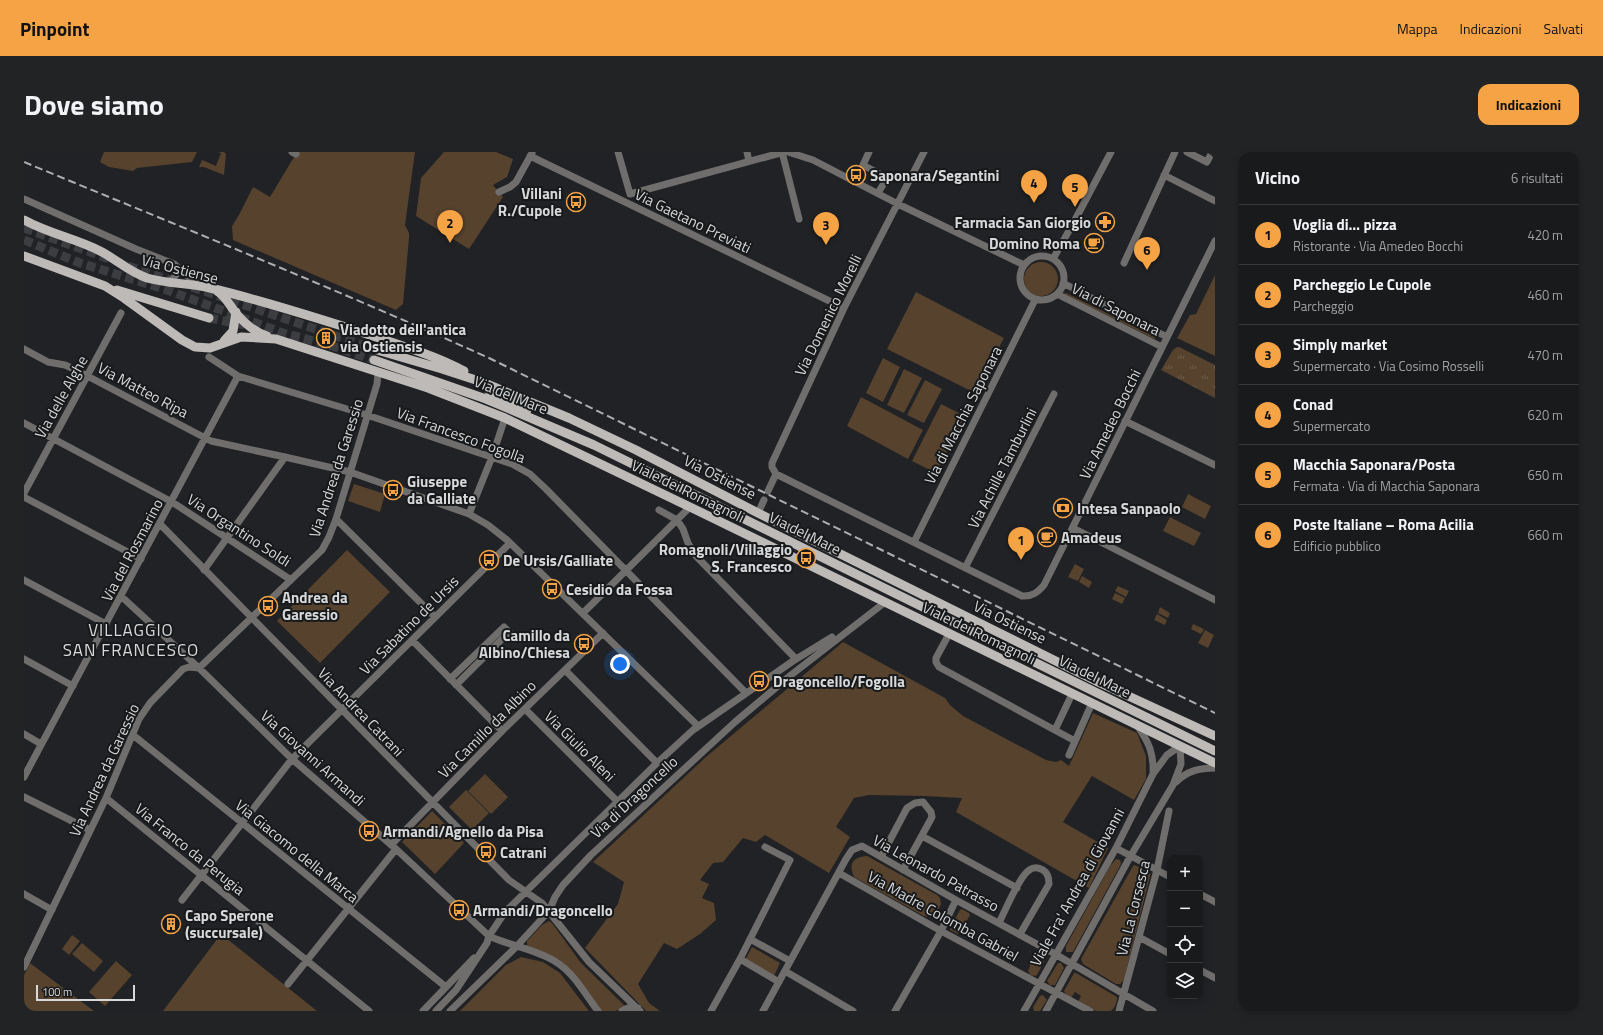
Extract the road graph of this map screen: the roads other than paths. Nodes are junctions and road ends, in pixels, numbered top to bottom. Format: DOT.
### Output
graph roads {
  1 [pos="618,152"];
  2 [pos="747,152"];
  3 [pos="783,152"];
  4 [pos="788,152"];
  5 [pos="869,152"];
  6 [pos="924,152"];
  7 [pos="1111,152"];
  8 [pos="1175,152"];
  9 [pos="1187,152"];
  10 [pos="1212,152"];
  11 [pos="531,154"];
  12 [pos="749,161"];
  13 [pos="1164,175"];
  14 [pos="499,192"];
  15 [pos="878,193"];
  16 [pos="630,194"];
  17 [pos="24,199"];
  18 [pos="1215,201"];
  19 [pos="626,203"];
  20 [pos="898,204"];
  21 [pos="799,219"];
  22 [pos="24,220"];
  23 [pos="1215,242"];
  24 [pos="24,256"];
  25 [pos="1053,259"];
  26 [pos="1124,263"];
  27 [pos="174,264"];
  28 [pos="1024,264"];
  29 [pos="169,283"];
  30 [pos="1063,283"];
  31 [pos="198,285"];
  32 [pos="105,286"];
  33 [pos="214,289"];
  34 [pos="1057,294"];
  35 [pos="1035,300"];
  36 [pos="844,308"];
  37 [pos="236,312"];
  38 [pos="121,313"];
  39 [pos="209,318"];
  40 [pos="1167,337"];
  41 [pos="276,340"];
  42 [pos="220,344"];
  43 [pos="1162,347"];
  44 [pos="24,349"];
  45 [pos="377,350"];
  46 [pos="209,357"];
  47 [pos="374,360"];
  48 [pos="419,362"];
  49 [pos="378,373"];
  50 [pos="88,376"];
  51 [pos="238,376"];
  52 [pos="482,382"];
  53 [pos="1054,394"];
  54 [pos="367,415"];
  55 [pos="505,418"];
  56 [pos="1125,421"];
  57 [pos="24,423"];
  58 [pos="53,438"];
  59 [pos="205,438"];
  60 [pos="594,445"];
  61 [pos="285,457"];
  62 [pos="492,457"];
  63 [pos="1215,465"];
  64 [pos="350,472"];
  65 [pos="776,474"];
  66 [pos="768,491"];
  67 [pos="24,494"];
  68 [pos="24,497"];
  69 [pos="764,500"];
  70 [pos="172,502"];
  71 [pos="690,507"];
  72 [pos="658,510"];
  73 [pos="758,513"];
  74 [pos="468,514"];
  75 [pos="336,518"];
  76 [pos="677,520"];
  77 [pos="160,524"];
  78 [pos="1073,528"];
  79 [pos="227,538"];
  80 [pos="914,542"];
  81 [pos="510,543"];
  82 [pos="141,559"];
  83 [pos="965,568"];
  84 [pos="204,570"];
  85 [pos="627,571"];
  86 [pos="24,580"];
  87 [pos="291,580"];
  88 [pos="122,597"];
  89 [pos="1215,600"];
  90 [pos="884,603"];
  91 [pos="583,613"];
  92 [pos="435,617"];
  93 [pos="252,618"];
  94 [pos="858,622"];
  95 [pos="106,624"];
  96 [pos="603,633"];
  97 [pos="949,634"];
  98 [pos="412,640"];
  99 [pos="24,659"];
  100 [pos="796,659"];
  101 [pos="199,668"];
  102 [pos="565,670"];
  103 [pos="450,679"];
  104 [pos="456,685"];
  105 [pos="73,686"];
  106 [pos="746,693"];
  107 [pos="1072,694"];
  108 [pos="1092,703"];
  109 [pos="341,709"];
  110 [pos="525,709"];
  111 [pos="1137,725"];
  112 [pos="698,726"];
  113 [pos="1055,730"];
  114 [pos="502,731"];
  115 [pos="24,734"];
  116 [pos="133,735"];
  117 [pos="1215,736"];
  118 [pos="1075,741"];
  119 [pos="41,744"];
  120 [pos="1180,746"];
  121 [pos="1215,751"];
  122 [pos="1069,756"];
  123 [pos="292,759"];
  124 [pos="657,763"];
  125 [pos="1215,763"];
  126 [pos="1215,768"];
  127 [pos="1153,774"];
  128 [pos="24,777"];
  129 [pos="1173,785"];
  130 [pos="24,797"];
  131 [pos="106,798"];
  132 [pos="617,801"];
  133 [pos="432,804"];
  134 [pos="1169,810"];
  135 [pos="243,824"];
  136 [pos="90,830"];
  137 [pos="922,836"];
  138 [pos="394,847"];
  139 [pos="765,847"];
  140 [pos="1116,848"];
  141 [pos="881,857"];
  142 [pos="1130,857"];
  143 [pos="903,870"];
  144 [pos="1157,870"];
  145 [pos="839,873"];
  146 [pos="201,875"];
  147 [pos="1167,875"];
  148 [pos="1017,888"];
  149 [pos="525,892"];
  150 [pos="24,894"];
  151 [pos="1203,896"];
  152 [pos="182,900"];
  153 [pos="956,900"];
  154 [pos="1215,902"];
  155 [pos="348,909"];
  156 [pos="52,910"];
  157 [pos="549,911"];
  158 [pos="999,923"];
  159 [pos="941,931"];
  160 [pos="1020,934"];
  161 [pos="489,936"];
  162 [pos="1139,937"];
  163 [pos="750,939"];
  164 [pos="516,947"];
  165 [pos="480,952"];
  166 [pos="1167,952"];
  167 [pos="1055,954"];
  168 [pos="740,959"];
  169 [pos="307,961"];
  170 [pos="790,961"];
  171 [pos="1073,964"];
  172 [pos="24,967"];
  173 [pos="785,971"];
  174 [pos="1203,972"];
  175 [pos="1215,978"];
  176 [pos="779,982"];
  177 [pos="1039,983"];
  178 [pos="288,984"];
  179 [pos="446,987"];
  180 [pos="1056,992"];
  181 [pos="1124,995"];
  182 [pos="639,1010"];
  183 [pos="369,1011"];
  184 [pos="423,1011"];
  185 [pos="436,1011"];
  186 [pos="450,1011"];
  187 [pos="598,1011"];
  188 [pos="622,1011"];
  189 [pos="711,1011"];
  190 [pos="763,1011"];
  191 [pos="853,1011"];
  192 [pos="895,1011"];
  193 [pos="1024,1011"];
  194 [pos="1046,1011"];
  195 [pos="1090,1011"];
  196 [pos="1119,1011"];
  197 [pos="1153,1011"];
  1 -- 16 [label="street"];
  2 -- 12 [label="street"];
  3 -- 12 [label="street"];
  3 -- 21 [label="street"];
  4 -- 15 [label="street"];
  5 -- 15 [label="street"];
  6 -- 20 [label="street, Via Domenico Morelli"];
  7 -- 25 [label="street"];
  8 -- 13 [label="street"];
  9 -- 10 [label="street"];
  11 -- 14 [label="street"];
  11 -- 19 [label="street, Via Gaetano Previati"];
  12 -- 16 [label="street"];
  13 -- 18 [label="street"];
  13 -- 26 [label="street"];
  15 -- 20 [label="street"];
  16 -- 19 [label="street"];
  17 -- 27 [label="street"];
  19 -- 36 [label="street, Via Gaetano Previati"];
  20 -- 28 [label="street"];
  20 -- 36 [label="street, Via Domenico Morelli"];
  22 -- 29 [label="main road, Via Ostiense"];
  23 -- 40 [label="street, Via Amedeo Bocchi"];
  24 -- 32 [label="main road, Viale dei Romagnoli"];
  25 -- 28 [label="street"];
  25 -- 30 [label="street"];
  27 -- 29 [label="street"];
  27 -- 31 [label="street"];
  28 -- 35 [label="street"];
  29 -- 31 [label="main road, Via Ostiense"];
  30 -- 34 [label="street"];
  30 -- 40 [label="street, Via di Saponara"];
  31 -- 33 [label="main road, Via Ostiense"];
  32 -- 39 [label="main road"];
  32 -- 42 [label="main road, Viale dei Romagnoli"];
  33 -- 37 [label="main road, Via Ostiense"];
  33 -- 52 [label="main road"];
  34 -- 35 [label="street"];
  34 -- 43 [label="street, Via di Saponara"];
  35 -- 80 [label="street, Via di Macchia Saponara"];
  36 -- 65 [label="street, Via Domenico Morelli"];
  37 -- 41 [label="main road, Via Ostiense"];
  37 -- 42 [label="main road"];
  38 -- 50 [label="street, Via delle Alghe"];
  40 -- 43 [label="street, Via Amedeo Bocchi"];
  41 -- 42 [label="main road, Viale dei Romagnoli"];
  41 -- 49 [label="main road, Viale dei Romagnoli"];
  43 -- 56 [label="street, Via Amedeo Bocchi"];
  44 -- 50 [label="street, Via Matteo Ripa"];
  45 -- 48 [label="main road, Via Ostiense"];
  46 -- 51 [label="street, Via Francesco Fogolla"];
  47 -- 60 [label="main road, Via del Mare"];
  48 -- 52 [label="main road, Via Ostiense"];
  48 -- 60 [label="main road"];
  49 -- 54 [label="street, Via Andrea da Garessio"];
  49 -- 55 [label="main road, Viale dei Romagnoli"];
  50 -- 58 [label="street, Via delle Alghe"];
  50 -- 59 [label="street, Via Matteo Ripa"];
  51 -- 54 [label="street, Via Francesco Fogolla"];
  51 -- 59 [label="street, Via del Rosmarino"];
  52 -- 73 [label="main road, Via Ostiense"];
  53 -- 83 [label="street, Via Achille Tamburlini"];
  54 -- 62 [label="street, Via Francesco Fogolla"];
  54 -- 64 [label="street, Via Andrea da Garessio"];
  55 -- 62 [label="street"];
  55 -- 71 [label="main road, Viale dei Romagnoli"];
  56 -- 63 [label="street"];
  56 -- 78 [label="street, Via Amedeo Bocchi"];
  57 -- 58 [label="street, Via Organtino Soldi"];
  58 -- 67 [label="street, Via delle Alghe"];
  58 -- 70 [label="street, Via Organtino Soldi"];
  59 -- 61 [label="street, Via Matteo Ripa"];
  59 -- 70 [label="street, Via del Rosmarino"];
  60 -- 121 [label="main road, Via del Mare"];
  61 -- 64 [label="street, Via Matteo Ripa"];
  61 -- 79 [label="street"];
  62 -- 74 [label="street"];
  62 -- 85 [label="street, Via Francesco Fogolla"];
  64 -- 74 [label="street, Via Matteo Ripa"];
  64 -- 75 [label="street, Via Andrea da Garessio"];
  65 -- 66 [label="street, Via Domenico Morelli"];
  65 -- 80 [label="street, Via Amedeo Bocchi"];
  68 -- 82 [label="street"];
  69 -- 73 [label="street"];
  70 -- 77 [label="street, Via del Rosmarino"];
  70 -- 79 [label="street, Via Organtino Soldi"];
  71 -- 76 [label="street"];
  71 -- 90 [label="main road, Viale dei Romagnoli"];
  72 -- 76 [label="street"];
  73 -- 117 [label="main road, Via Ostiense"];
  74 -- 81 [label="street, Via Matteo Ripa"];
  75 -- 87 [label="street, Via Andrea da Garessio"];
  75 -- 92 [label="street"];
  76 -- 85 [label="street"];
  76 -- 100 [label="street"];
  77 -- 82 [label="street, Via del Rosmarino"];
  77 -- 84 [label="street, Via Andrea Catrani"];
  78 -- 83 [label="street, Via Amedeo Bocchi"];
  78 -- 89 [label="street"];
  79 -- 84 [label="street"];
  79 -- 87 [label="street, Via Organtino Soldi"];
  80 -- 83 [label="street, Via Amedeo Bocchi"];
  81 -- 91 [label="street, Via Matteo Ripa"];
  81 -- 92 [label="street, Via Sabatino de Ursis"];
  82 -- 88 [label="street, Via del Rosmarino"];
  84 -- 93 [label="street, Via Andrea Catrani"];
  85 -- 91 [label="street"];
  85 -- 106 [label="street, Via Francesco Fogolla"];
  86 -- 95 [label="street"];
  87 -- 93 [label="street, Via Andrea da Garessio"];
  88 -- 95 [label="street, Via del Rosmarino"];
  88 -- 101 [label="street, Via Giovanni Armandi"];
  90 -- 94 [label="street, Via di Dragoncello"];
  90 -- 97 [label="main road, Viale dei Romagnoli"];
  91 -- 96 [label="street, Via Matteo Ripa"];
  92 -- 98 [label="street, Via Sabatino de Ursis"];
  93 -- 101 [label="street, Via Andrea da Garessio"];
  93 -- 109 [label="street, Via Andrea Catrani"];
  94 -- 100 [label="street, Via di Dragoncello"];
  94 -- 157 [label="street, Via di Dragoncello"];
  95 -- 105 [label="street, Via del Rosmarino"];
  96 -- 102 [label="street, Via Camillo da Albino"];
  96 -- 112 [label="street, Via Matteo Ripa"];
  97 -- 107 [label="main road, Viale dei Romagnoli"];
  97 -- 113 [label="street"];
  98 -- 103 [label="street"];
  98 -- 109 [label="street, Via Sabatino de Ursis"];
  99 -- 105 [label="street"];
  100 -- 106 [label="street, Via di Dragoncello"];
  101 -- 116 [label="street, Via Andrea da Garessio"];
  101 -- 123 [label="street, Via Giovanni Armandi"];
  102 -- 110 [label="street, Via Camillo da Albino"];
  102 -- 124 [label="street"];
  103 -- 104 [label="street"];
  103 -- 104 [label="street"];
  104 -- 114 [label="street"];
  105 -- 119 [label="street, Via del Rosmarino"];
  106 -- 112 [label="street, Via di Dragoncello"];
  107 -- 108 [label="main road, Viale dei Romagnoli"];
  107 -- 113 [label="street"];
  108 -- 111 [label="main road, Viale dei Romagnoli"];
  108 -- 118 [label="street"];
  109 -- 123 [label="street, Via Sabatino de Ursis"];
  109 -- 133 [label="street, Via Andrea Catrani"];
  110 -- 114 [label="street, Via Camillo da Albino"];
  110 -- 132 [label="street, Via Giulio Aleni"];
  111 -- 120 [label="main road, Viale dei Romagnoli"];
  111 -- 127 [label="street"];
  112 -- 124 [label="street, Via di Dragoncello"];
  113 -- 118 [label="street"];
  114 -- 133 [label="street, Via Camillo da Albino"];
  115 -- 119 [label="street"];
  116 -- 131 [label="street, Via Andrea da Garessio"];
  116 -- 135 [label="street, Via Giacomo della Marca"];
  118 -- 122 [label="street"];
  119 -- 128 [label="street, Via del Rosmarino"];
  120 -- 125 [label="main road, Viale dei Romagnoli"];
  120 -- 127 [label="street, Viale Fra' Andrea di Giovanni"];
  120 -- 129 [label="street"];
  123 -- 135 [label="street, Via Sabatino de Ursis"];
  123 -- 138 [label="street, Via Giovanni Armandi"];
  124 -- 132 [label="street, Via di Dragoncello"];
  126 -- 129 [label="street"];
  127 -- 140 [label="street, Viale Fra' Andrea di Giovanni"];
  129 -- 142 [label="street"];
  130 -- 136 [label="street"];
  131 -- 136 [label="street, Via Andrea da Garessio"];
  131 -- 146 [label="street, Via Franco da Perugia"];
  132 -- 149 [label="street, Via di Dragoncello"];
  133 -- 138 [label="street, Via Camillo da Albino"];
  133 -- 149 [label="street, Via Andrea Catrani"];
  134 -- 144 [label="street, Via La Corsesca"];
  135 -- 146 [label="street, Via Sabatino de Ursis"];
  135 -- 155 [label="street, Via Giacomo della Marca"];
  136 -- 156 [label="street, Via Andrea da Garessio"];
  137 -- 141 [label="street"];
  137 -- 143 [label="street"];
  137 -- 148 [label="street"];
  138 -- 155 [label="street, Via Camillo da Albino"];
  138 -- 161 [label="street, Via Giovanni Armandi"];
  139 -- 163 [label="street"];
  140 -- 142 [label="street"];
  140 -- 167 [label="street, Viale Fra' Andrea di Giovanni"];
  141 -- 143 [label="street, Via Leonardo Patrasso"];
  141 -- 145 [label="street, Via Leonardo Patrasso"];
  142 -- 144 [label="street"];
  142 -- 171 [label="street"];
  143 -- 153 [label="street, Via Leonardo Patrasso"];
  144 -- 147 [label="street"];
  144 -- 162 [label="street, Via La Corsesca"];
  145 -- 159 [label="street, Via Madre Colomba Gabriel"];
  145 -- 170 [label="street, Via Leonardo Patrasso"];
  146 -- 152 [label="street, Via Sabatino de Ursis"];
  146 -- 169 [label="street, Via Franco da Perugia"];
  148 -- 158 [label="street"];
  148 -- 160 [label="street"];
  149 -- 157 [label="street, Via Andrea Catrani"];
  149 -- 161 [label="street, Via di Dragoncello"];
  150 -- 156 [label="street"];
  151 -- 154 [label="street"];
  153 -- 158 [label="street, Via Leonardo Patrasso"];
  153 -- 159 [label="street"];
  155 -- 169 [label="street, Via Camillo da Albino"];
  155 -- 179 [label="street, Via Giacomo della Marca"];
  156 -- 172 [label="street, Via Andrea da Garessio"];
  157 -- 164 [label="street, Via di Dragoncello"];
  157 -- 182 [label="street, Via Andrea Catrani"];
  158 -- 160 [label="street, Via Leonardo Patrasso"];
  159 -- 177 [label="street, Via Madre Colomba Gabriel"];
  159 -- 192 [label="street"];
  160 -- 167 [label="street, Via Leonardo Patrasso"];
  161 -- 164 [label="street, Via Giovanni Armandi"];
  161 -- 165 [label="street, Via di Dragoncello"];
  162 -- 166 [label="street"];
  162 -- 181 [label="street, Via La Corsesca"];
  163 -- 168 [label="street"];
  163 -- 170 [label="street"];
  164 -- 186 [label="street, Via di Dragoncello"];
  164 -- 187 [label="street, Via Giovanni Armandi"];
  165 -- 179 [label="street, Via di Dragoncello"];
  165 -- 185 [label="street, Via di Dragoncello"];
  167 -- 171 [label="street, Via Leonardo Patrasso"];
  167 -- 177 [label="street, Viale Fra' Andrea di Giovanni"];
  168 -- 176 [label="street"];
  168 -- 189 [label="street"];
  169 -- 178 [label="street, Via Camillo da Albino"];
  169 -- 183 [label="street, Via Franco da Perugia"];
  170 -- 173 [label="street, Via Leonardo Patrasso"];
  171 -- 180 [label="street"];
  171 -- 181 [label="street, Via Leonardo Patrasso"];
  173 -- 176 [label="street, Via Leonardo Patrasso"];
  173 -- 191 [label="street"];
  174 -- 175 [label="street"];
  176 -- 190 [label="street, Via Leonardo Patrasso"];
  177 -- 180 [label="street, Via Madre Colomba Gabriel"];
  177 -- 193 [label="street, Viale Fra' Andrea di Giovanni"];
  179 -- 184 [label="street, Via di Dragoncello"];
  180 -- 194 [label="street"];
  180 -- 195 [label="street, Via Madre Colomba Gabriel"];
  181 -- 196 [label="street, Via La Corsesca"];
  181 -- 197 [label="street, Via Leonardo Patrasso"];
  182 -- 188 [label="street"];
}
